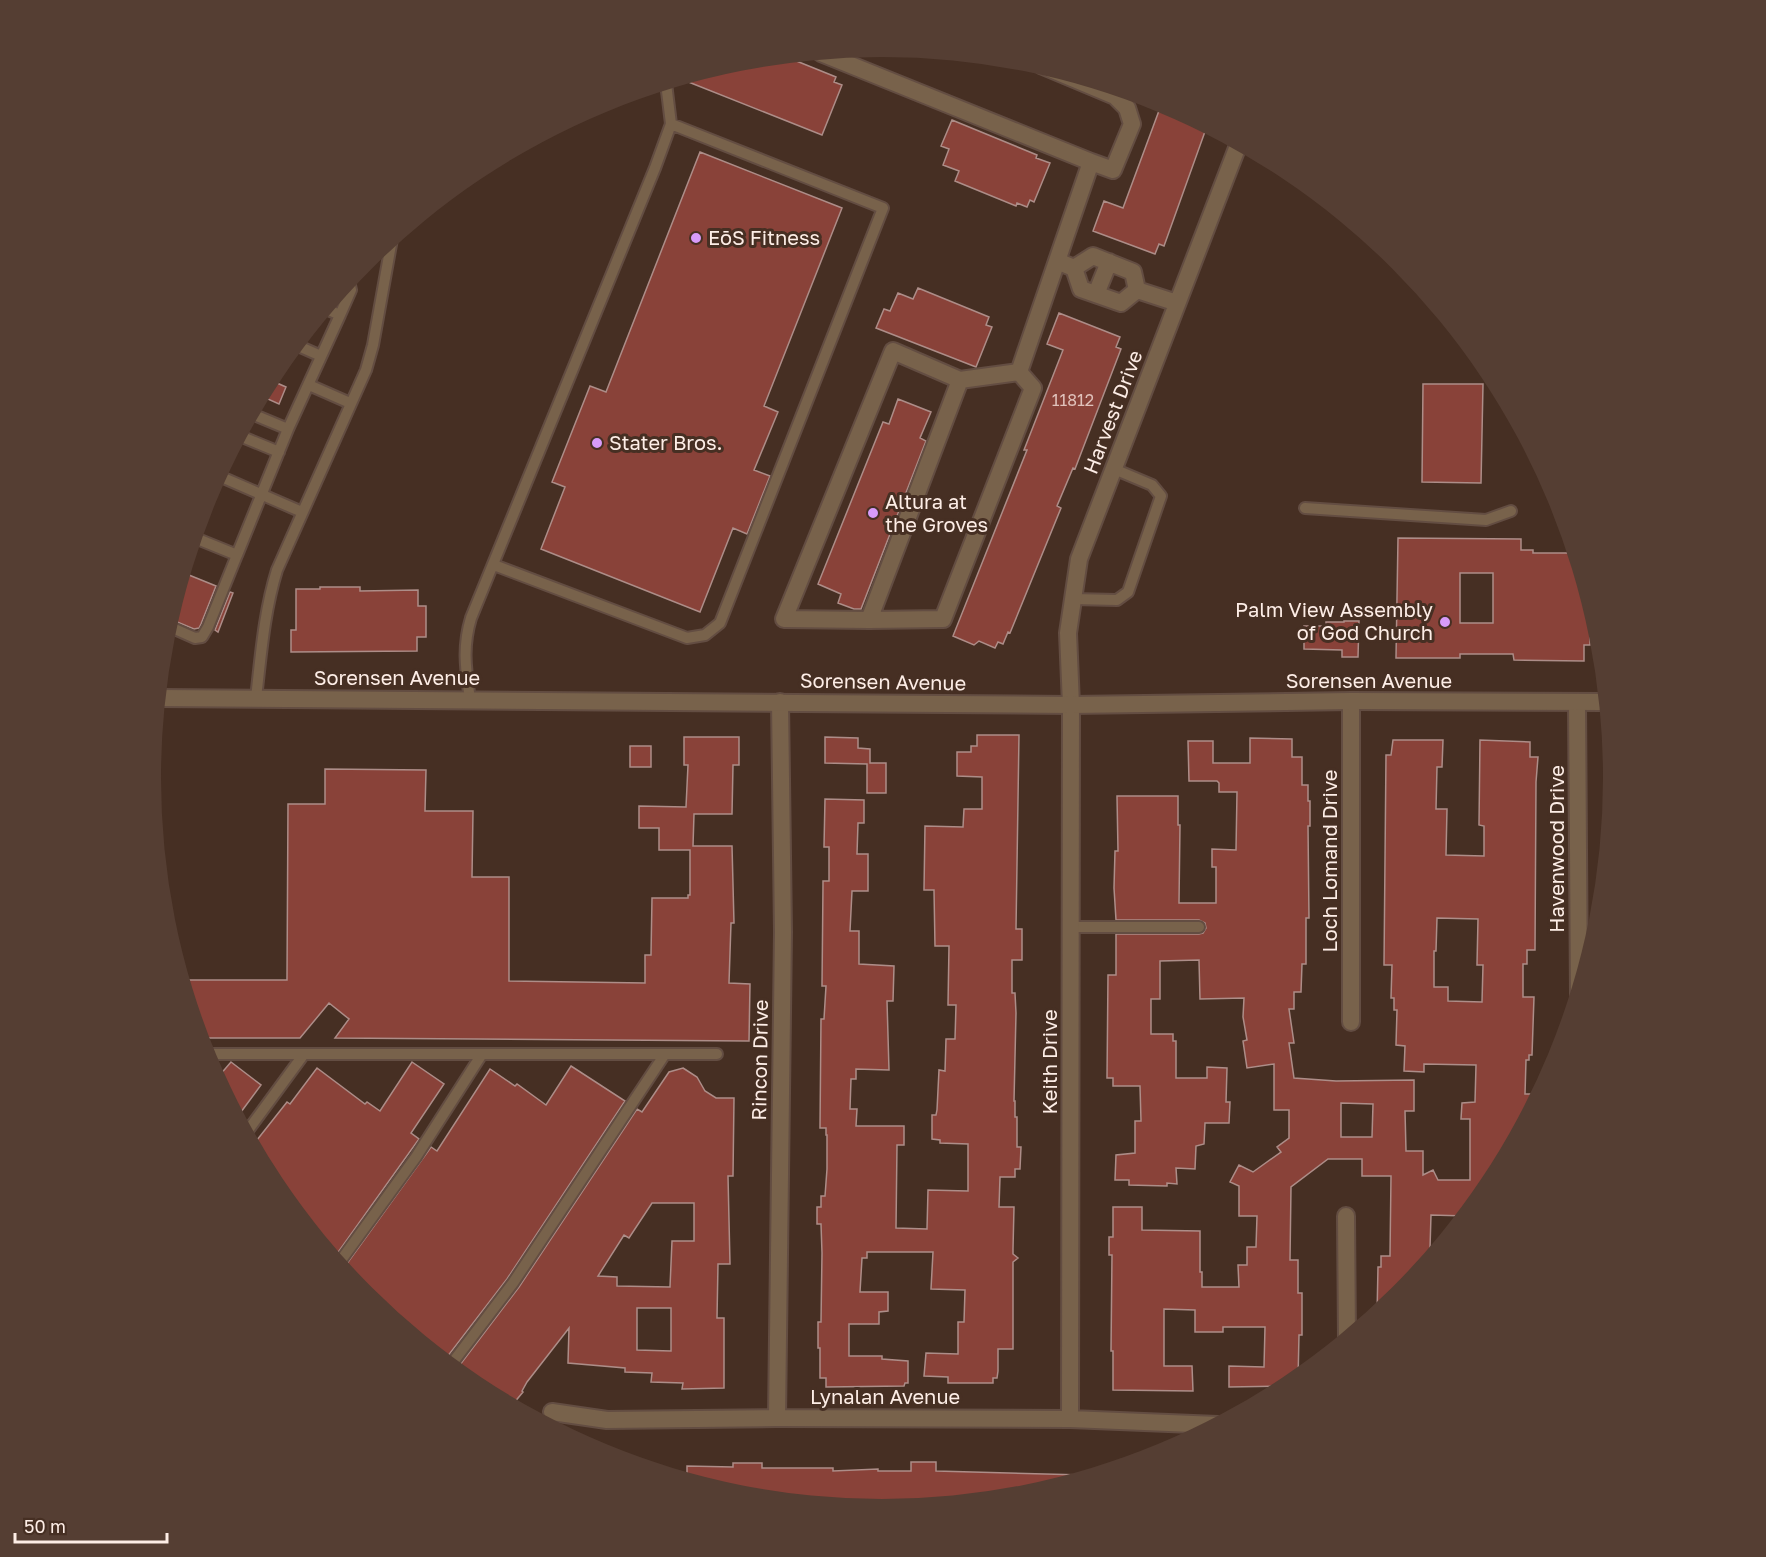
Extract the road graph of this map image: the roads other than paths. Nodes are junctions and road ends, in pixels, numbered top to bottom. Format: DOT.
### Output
graph roads {
  1 [pos="836,59"];
  2 [pos="667,90"];
  3 [pos="1107,93"];
  4 [pos="671,124"];
  5 [pos="1236,150"];
  6 [pos="1091,162"];
  7 [pos="385,257"];
  8 [pos="1057,261"];
  9 [pos="1109,262"];
  10 [pos="1074,268"];
  11 [pos="1137,290"];
  12 [pos="349,294"];
  13 [pos="1096,294"];
  14 [pos="1177,303"];
  15 [pos="333,312"];
  16 [pos="340,315"];
  17 [pos="304,349"];
  18 [pos="321,356"];
  19 [pos="1018,372"];
  20 [pos="960,380"];
  21 [pos="309,386"];
  22 [pos="350,403"];
  23 [pos="259,417"];
  24 [pos="288,429"];
  25 [pos="247,439"];
  26 [pos="279,452"];
  27 [pos="1114,469"];
  28 [pos="227,479"];
  29 [pos="261,494"];
  30 [pos="1305,508"];
  31 [pos="1511,511"];
  32 [pos="302,512"];
  33 [pos="202,541"];
  34 [pos="237,555"];
  35 [pos="494,565"];
  36 [pos="1073,599"];
  37 [pos="869,620"];
  38 [pos="177,630"];
  39 [pos="167,698"];
  40 [pos="256,698"];
  41 [pos="470,700"];
  42 [pos="1351,701"];
  43 [pos="780,702"];
  44 [pos="1577,702"];
  45 [pos="1600,702"];
  46 [pos="1071,705"];
  47 [pos="1071,927"];
  48 [pos="1199,927"];
  49 [pos="1586,941"];
  50 [pos="1351,1022"];
  51 [pos="216,1054"];
  52 [pos="304,1054"];
  53 [pos="482,1054"];
  54 [pos="665,1054"];
  55 [pos="717,1054"];
  56 [pos="251,1126"];
  57 [pos="1346,1215"];
  58 [pos="344,1257"];
  59 [pos="1347,1331"];
  60 [pos="455,1359"];
  61 [pos="552,1412"];
  62 [pos="777,1418"];
  63 [pos="1070,1419"];
  64 [pos="1205,1424"];
  1 -- 6 [label="street"];
  2 -- 4 [label="lane"];
  3 -- 6 [label="street"];
  4 -- 35 [label="lane"];
  4 -- 35 [label="lane"];
  5 -- 14 [label="street, Harvest Drive"];
  6 -- 8 [label="street"];
  7 -- 22 [label="lane"];
  8 -- 10 [label="street"];
  8 -- 19 [label="street"];
  9 -- 10 [label="street"];
  9 -- 11 [label="street"];
  9 -- 13 [label="street"];
  10 -- 13 [label="street"];
  11 -- 13 [label="street"];
  11 -- 14 [label="street"];
  12 -- 16 [label="lane"];
  14 -- 27 [label="street, Harvest Drive"];
  15 -- 16 [label="lane"];
  16 -- 18 [label="lane"];
  17 -- 18 [label="lane"];
  18 -- 21 [label="lane"];
  19 -- 20 [label="street"];
  19 -- 37 [label="street"];
  20 -- 37 [label="street"];
  20 -- 37 [label="street"];
  21 -- 22 [label="lane"];
  21 -- 24 [label="lane"];
  22 -- 32 [label="lane"];
  23 -- 24 [label="lane"];
  24 -- 26 [label="lane"];
  25 -- 26 [label="lane"];
  26 -- 29 [label="lane"];
  27 -- 36 [label="street, Harvest Drive"];
  27 -- 36 [label="lane"];
  28 -- 29 [label="lane"];
  29 -- 32 [label="lane"];
  29 -- 34 [label="lane"];
  30 -- 31 [label="lane"];
  32 -- 40 [label="lane"];
  33 -- 34 [label="lane"];
  34 -- 38 [label="lane"];
  35 -- 41 [label="lane"];
  36 -- 46 [label="street, Harvest Drive"];
  39 -- 40 [label="street, Sorensen Avenue"];
  40 -- 41 [label="street, Sorensen Avenue"];
  41 -- 43 [label="street, Sorensen Avenue"];
  42 -- 44 [label="street, Sorensen Avenue"];
  42 -- 46 [label="street, Sorensen Avenue"];
  42 -- 50 [label="street, Loch Lomand Drive"];
  43 -- 46 [label="street, Sorensen Avenue"];
  43 -- 62 [label="street, Rincon Drive"];
  44 -- 45 [label="street, Sorensen Avenue"];
  44 -- 49 [label="street, Havenwood Drive"];
  46 -- 47 [label="street, Keith Drive"];
  47 -- 48 [label="lane"];
  47 -- 63 [label="street, Keith Drive"];
  51 -- 52 [label="lane"];
  52 -- 53 [label="lane"];
  52 -- 56 [label="lane"];
  53 -- 54 [label="lane"];
  53 -- 58 [label="lane"];
  54 -- 55 [label="lane"];
  54 -- 60 [label="lane"];
  57 -- 59 [label="street"];
  61 -- 62 [label="street, Lynalan Avenue"];
  62 -- 63 [label="street, Lynalan Avenue"];
  63 -- 64 [label="street, Lynalan Avenue"];
}
